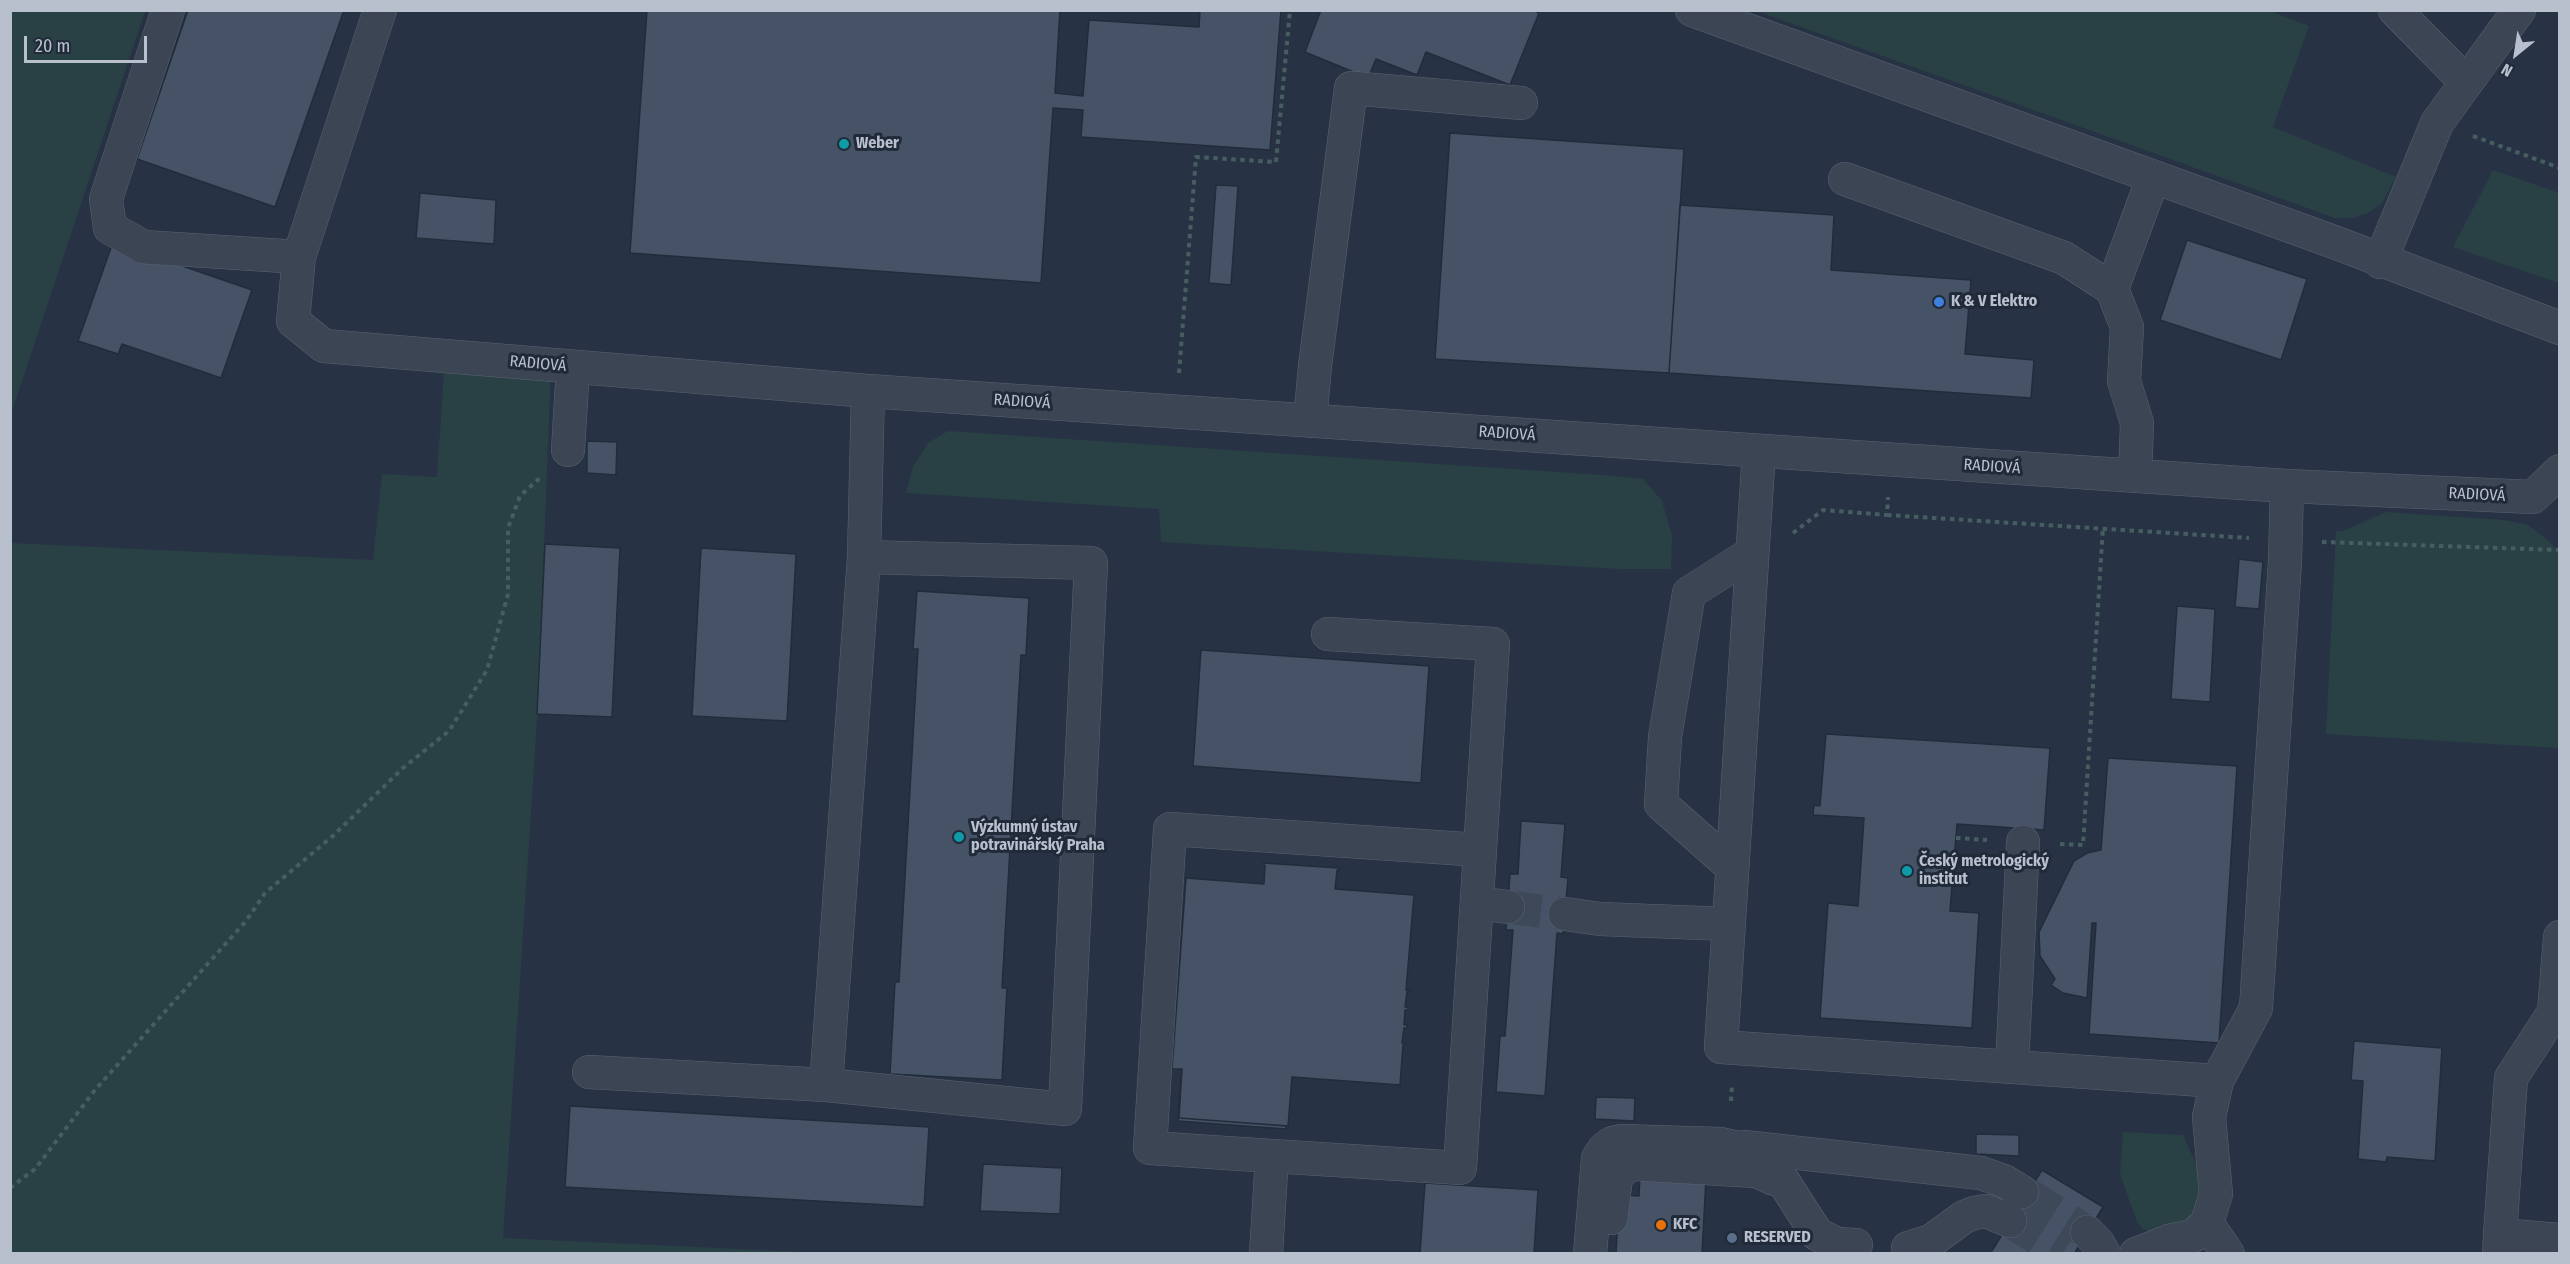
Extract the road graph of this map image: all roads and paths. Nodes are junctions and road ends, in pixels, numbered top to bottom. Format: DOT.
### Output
graph roads {
  1 [pos="168,10"];
  2 [pos="380,10"];
  3 [pos="1290,10"];
  4 [pos="1692,10"];
  5 [pos="2396,10"];
  6 [pos="2519,10"];
  7 [pos="2466,82"];
  8 [pos="1521,103"];
  9 [pos="2437,123"];
  10 [pos="2559,168"];
  11 [pos="2153,178"];
  12 [pos="1845,179"];
  13 [pos="299,257"];
  14 [pos="2380,262"];
  15 [pos="2112,289"];
  16 [pos="2559,328"];
  17 [pos="573,367"];
  18 [pos="1179,375"];
  19 [pos="868,391"];
  20 [pos="1310,421"];
  21 [pos="568,450"];
  22 [pos="1759,450"];
  23 [pos="2559,471"];
  24 [pos="2135,476"];
  25 [pos="2287,486"];
  26 [pos="2546,503"];
  27 [pos="1887,515"];
  28 [pos="2103,527"];
  29 [pos="2286,540"];
  30 [pos="2559,550"];
  31 [pos="1752,553"];
  32 [pos="864,557"];
  33 [pos="1328,634"];
  34 [pos="1956,838"];
  35 [pos="2023,842"];
  36 [pos="1480,850"];
  37 [pos="1732,867"];
  38 [pos="1565,914"];
  39 [pos="1729,924"];
  40 [pos="2559,937"];
  41 [pos="2012,1066"];
  42 [pos="589,1072"];
  43 [pos="2217,1081"];
  44 [pos="826,1086"];
  45 [pos="1735,1146"];
  46 [pos="1272,1156"];
  47 [pos="10,1188"];
  48 [pos="1791,1194"];
  49 [pos="2207,1222"];
  50 [pos="2559,1240"];
  51 [pos="2499,1244"];
  52 [pos="1846,1249"];
  53 [pos="1916,1251"];
  54 [pos="1266,1254"];
  55 [pos="1590,1254"];
  56 [pos="1609,1254"];
  57 [pos="2136,1254"];
  58 [pos="2228,1254"];
  1 -- 13 [label="street"];
  2 -- 13 [label="street"];
  3 -- 18 [label="path"];
  4 -- 11 [label="street"];
  5 -- 7 [label="street"];
  6 -- 7 [label="street"];
  7 -- 9 [label="street"];
  8 -- 20 [label="street"];
  9 -- 10 [label="path"];
  9 -- 14 [label="street"];
  11 -- 14 [label="street"];
  11 -- 15 [label="street"];
  12 -- 15 [label="street"];
  13 -- 17 [label="street, RADIOVÁ"];
  14 -- 16 [label="street"];
  15 -- 24 [label="street"];
  17 -- 19 [label="street, RADIOVÁ"];
  17 -- 21 [label="street"];
  19 -- 20 [label="street, RADIOVÁ"];
  19 -- 32 [label="street"];
  20 -- 22 [label="street, RADIOVÁ"];
  21 -- 47 [label="path"];
  22 -- 24 [label="street, RADIOVÁ"];
  22 -- 31 [label="street"];
  23 -- 26 [label="street, RADIOVÁ"];
  24 -- 25 [label="street, RADIOVÁ"];
  25 -- 26 [label="street, RADIOVÁ"];
  25 -- 29 [label="street"];
  27 -- 28 [label="path"];
  28 -- 29 [label="path"];
  28 -- 35 [label="path"];
  29 -- 30 [label="path"];
  29 -- 43 [label="street"];
  31 -- 37 [label="street"];
  31 -- 37 [label="street"];
  32 -- 44 [label="street"];
  32 -- 44 [label="street"];
  33 -- 36 [label="street"];
  34 -- 35 [label="path"];
  35 -- 41 [label="street"];
  36 -- 46 [label="street"];
  36 -- 46 [label="street"];
  37 -- 39 [label="street"];
  38 -- 39 [label="street"];
  39 -- 41 [label="street"];
  40 -- 51 [label="street"];
  41 -- 43 [label="street"];
  42 -- 44 [label="street"];
  43 -- 49 [label="street"];
  45 -- 48 [label="street"];
  45 -- 53 [label="street"];
  45 -- 55 [label="street"];
  46 -- 54 [label="street"];
  48 -- 52 [label="street"];
  48 -- 56 [label="street"];
  49 -- 57 [label="street"];
  49 -- 58 [label="street"];
  50 -- 51 [label="street"];
  52 -- 53 [label="street"];
}
